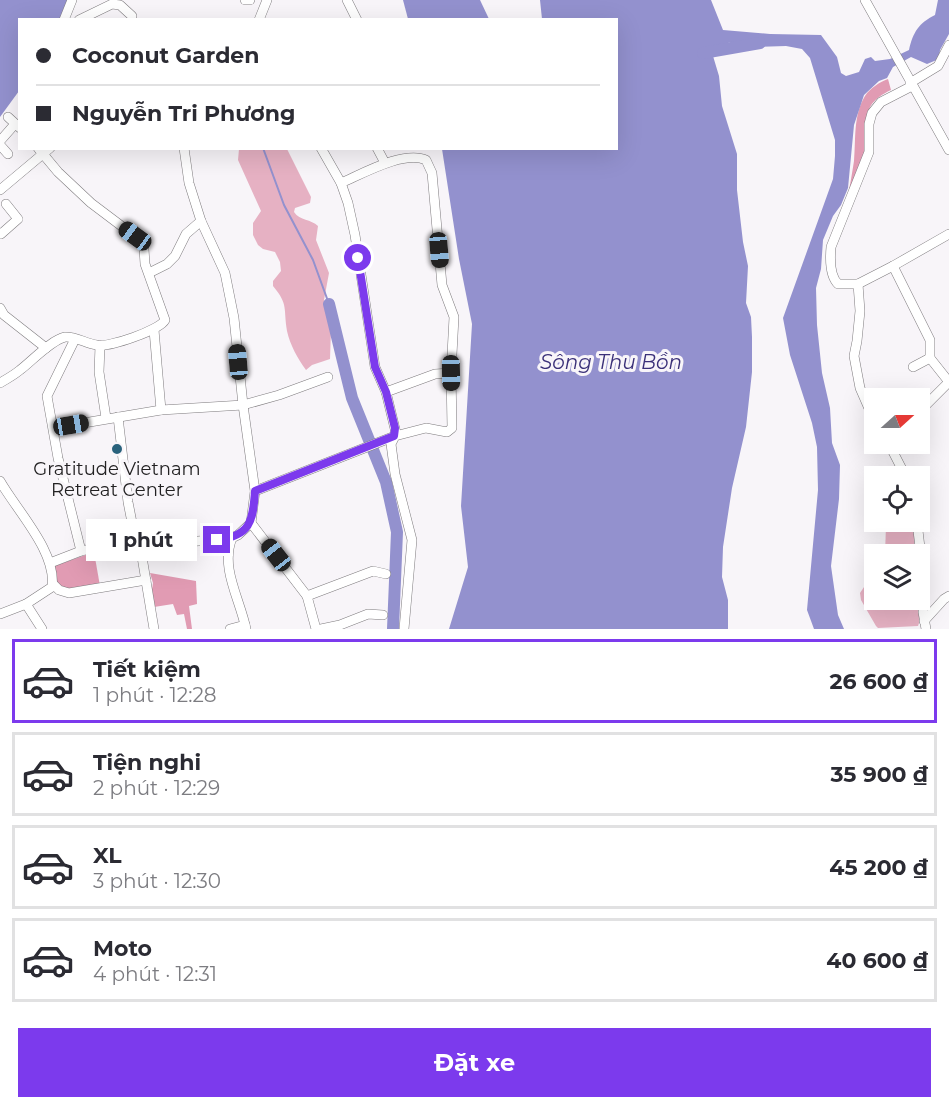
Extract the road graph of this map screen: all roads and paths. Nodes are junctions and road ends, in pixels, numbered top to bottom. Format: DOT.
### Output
graph roads {
  1 [pos="72,0"];
  2 [pos="127,0"];
  3 [pos="245,0"];
  4 [pos="250,0"];
  5 [pos="267,0"];
  6 [pos="347,0"];
  7 [pos="865,0"];
  8 [pos="65,18"];
  9 [pos="83,18"];
  10 [pos="133,18"];
  11 [pos="260,18"];
  12 [pos="356,18"];
  13 [pos="949,45"];
  14 [pos="911,85"];
  15 [pos="14,123"];
  16 [pos="0,143"];
  17 [pos="43,150"];
  18 [pos="184,150"];
  19 [pos="322,150"];
  20 [pos="378,150"];
  21 [pos="949,150"];
  22 [pos="8,154"];
  23 [pos="385,164"];
  24 [pos="341,183"];
  25 [pos="0,190"];
  26 [pos="6,204"];
  27 [pos="201,221"];
  28 [pos="0,233"];
  29 [pos="949,234"];
  30 [pos="893,266"];
  31 [pos="149,273"];
  32 [pos="858,284"];
  33 [pos="0,308"];
  34 [pos="154,330"];
  35 [pos="75,339"];
  36 [pos="100,346"];
  37 [pos="46,348"];
  38 [pos="930,358"];
  39 [pos="913,367"];
  40 [pos="451,373"];
  41 [pos="328,377"];
  42 [pos="0,382"];
  43 [pos="949,382"];
  44 [pos="386,392"];
  45 [pos="864,397"];
  46 [pos="930,401"];
  47 [pos="243,405"];
  48 [pos="161,410"];
  49 [pos="118,417"];
  50 [pos="106,418"];
  51 [pos="54,428"];
  52 [pos="394,436"];
  53 [pos="0,481"];
  54 [pos="255,491"];
  55 [pos="4,496"];
  56 [pos="251,523"];
  57 [pos="917,532"];
  58 [pos="232,538"];
  59 [pos="137,539"];
  60 [pos="81,551"];
  61 [pos="50,563"];
  62 [pos="386,574"];
  63 [pos="147,580"];
  64 [pos="53,584"];
  65 [pos="307,596"];
  66 [pos="949,596"];
  67 [pos="26,604"];
  68 [pos="0,614"];
  69 [pos="383,615"];
  70 [pos="925,625"];
  71 [pos="246,627"];
  72 [pos="42,629"];
  73 [pos="154,629"];
  74 [pos="230,629"];
  75 [pos="316,629"];
  76 [pos="321,629"];
  77 [pos="404,629"];
  1 -- 8 [label="street"];
  2 -- 10 [label="street"];
  3 -- 4 [label="street"];
  5 -- 11 [label="street"];
  6 -- 12 [label="street"];
  7 -- 14 [label="street"];
  9 -- 10 [label="street"];
  13 -- 14 [label="street"];
  14 -- 21 [label="street"];
  14 -- 32 [label="street"];
  15 -- 16 [label="street"];
  16 -- 22 [label="street"];
  17 -- 25 [label="street"];
  17 -- 31 [label="street"];
  18 -- 27 [label="street"];
  19 -- 24 [label="street"];
  20 -- 23 [label="street"];
  23 -- 24 [label="street"];
  23 -- 40 [label="street"];
  24 -- 44 [label="street"];
  26 -- 28 [label="street"];
  27 -- 31 [label="street"];
  27 -- 47 [label="street"];
  29 -- 30 [label="street"];
  30 -- 32 [label="street"];
  30 -- 38 [label="street"];
  31 -- 34 [label="street"];
  32 -- 45 [label="street"];
  33 -- 37 [label="street"];
  34 -- 36 [label="street"];
  34 -- 48 [label="street"];
  35 -- 36 [label="street"];
  35 -- 37 [label="street"];
  35 -- 51 [label="street"];
  36 -- 50 [label="street"];
  37 -- 42 [label="street"];
  38 -- 39 [label="street"];
  38 -- 43 [label="street"];
  40 -- 44 [label="street"];
  40 -- 52 [label="street"];
  41 -- 47 [label="street"];
  43 -- 46 [label="street"];
  44 -- 52 [label="street"];
  47 -- 48 [label="street"];
  47 -- 54 [label="street"];
  48 -- 49 [label="street"];
  49 -- 50 [label="street"];
  49 -- 59 [label="street"];
  50 -- 51 [label="street"];
  51 -- 60 [label="street"];
  52 -- 54 [label="street"];
  52 -- 77 [label="street"];
  53 -- 55 [label="street"];
  54 -- 56 [label="street"];
  55 -- 61 [label="street"];
  56 -- 58 [label="street"];
  56 -- 65 [label="street"];
  57 -- 70 [label="street"];
  58 -- 59 [label="street"];
  58 -- 71 [label="street"];
  59 -- 60 [label="street"];
  59 -- 63 [label="street"];
  60 -- 61 [label="street"];
  61 -- 64 [label="street"];
  62 -- 65 [label="street"];
  63 -- 64 [label="street"];
  63 -- 73 [label="street"];
  64 -- 67 [label="street"];
  65 -- 75 [label="street"];
  66 -- 70 [label="street"];
  67 -- 68 [label="street"];
  67 -- 72 [label="street"];
  69 -- 76 [label="street"];
  71 -- 74 [label="street"];
}
